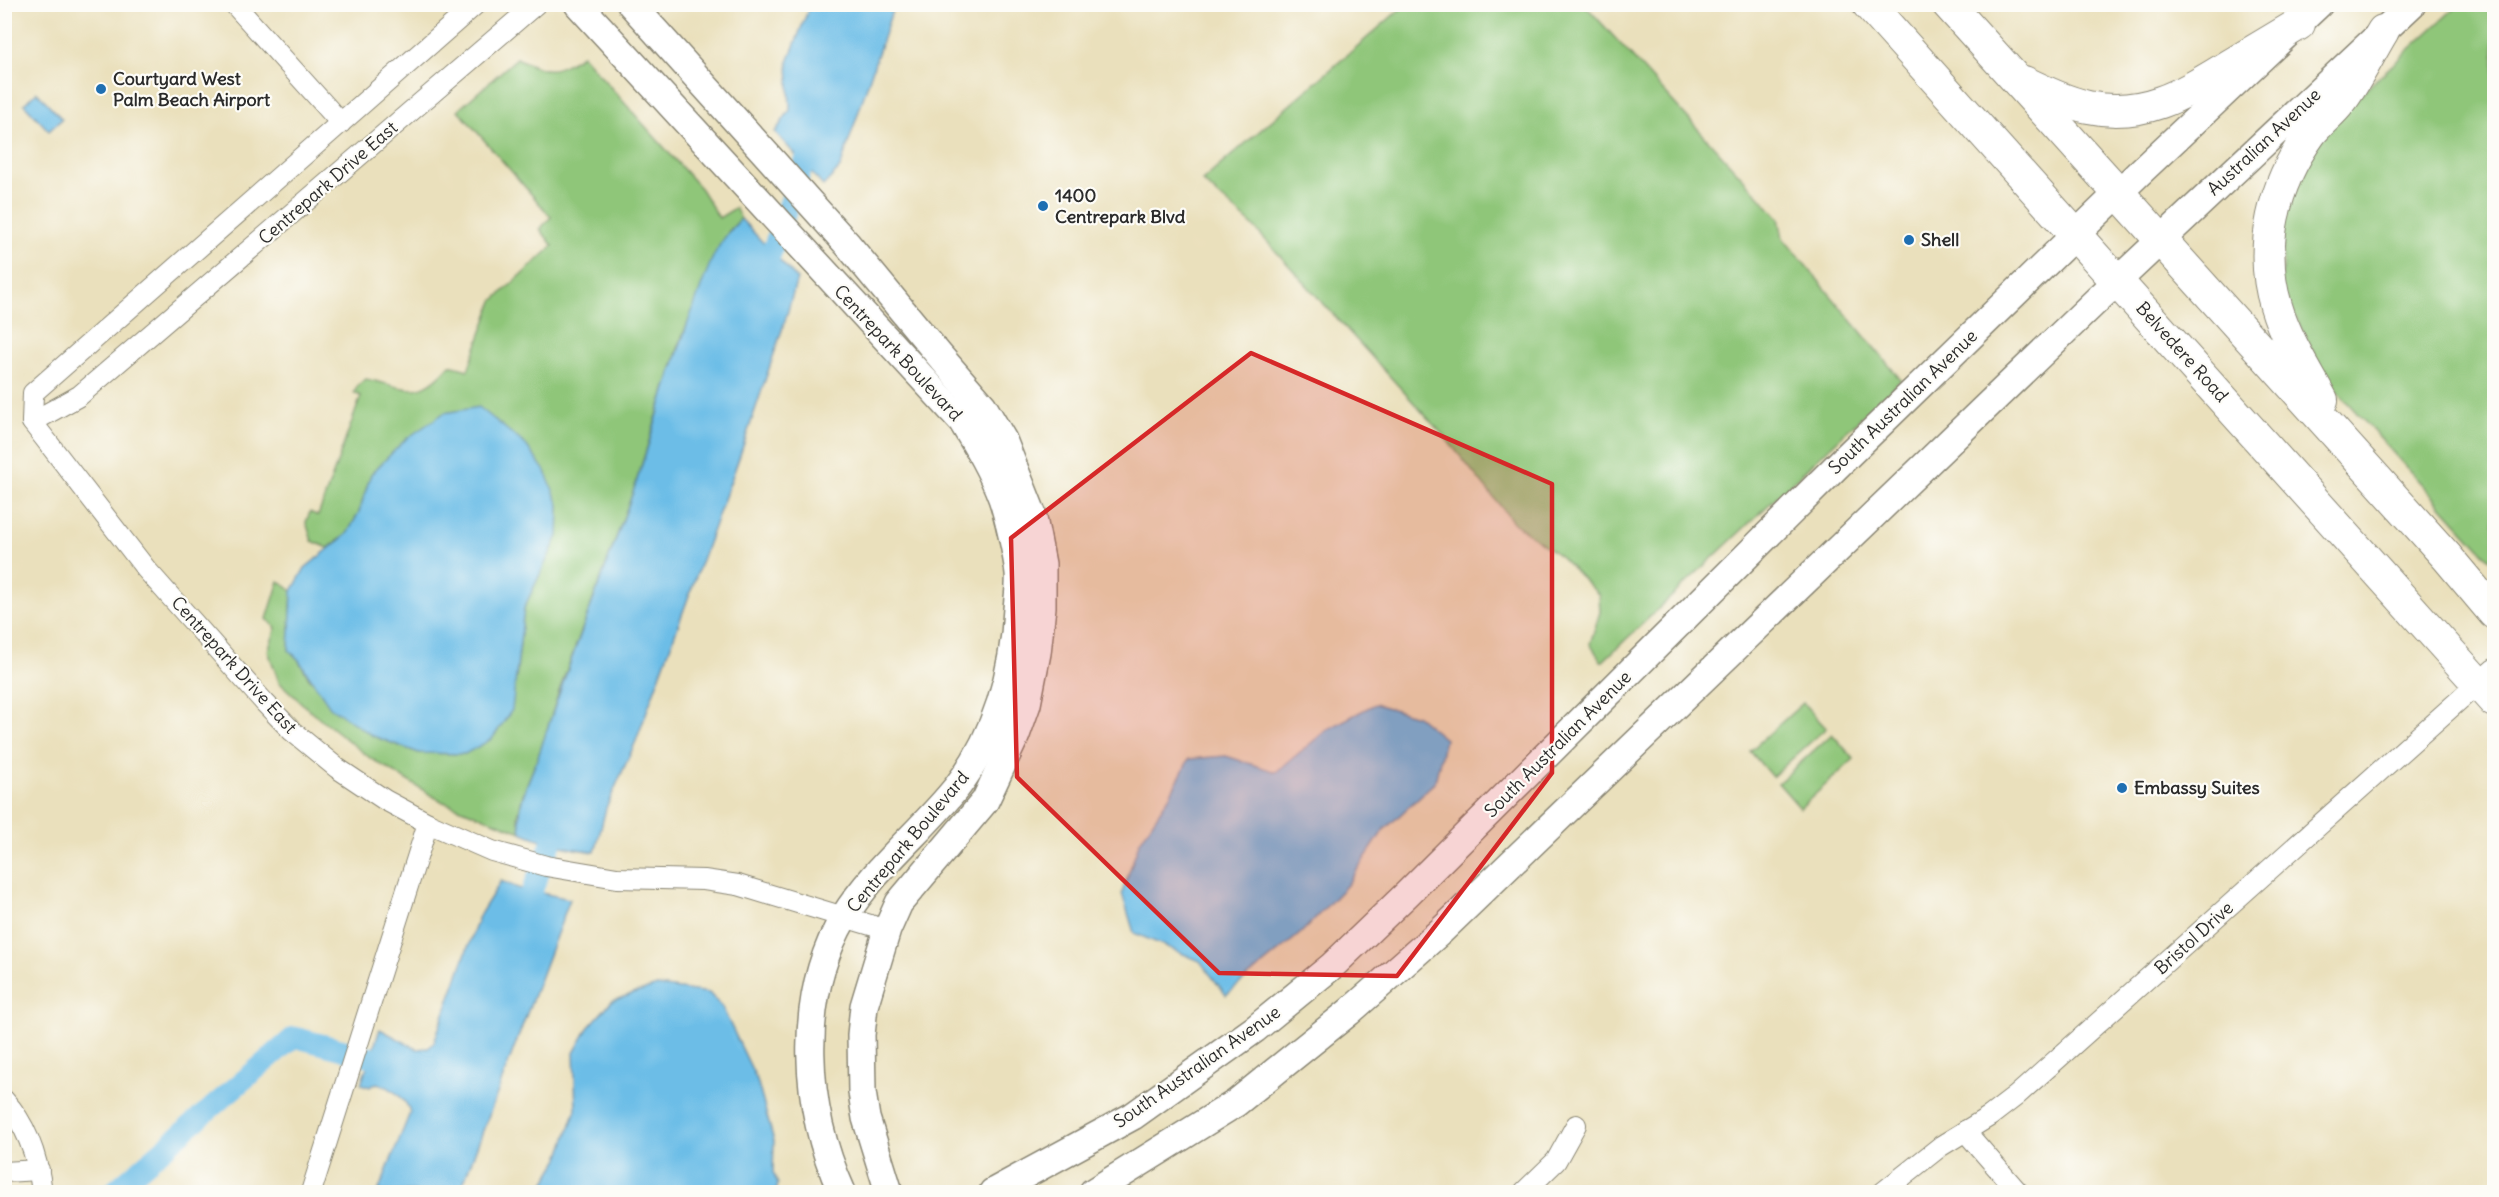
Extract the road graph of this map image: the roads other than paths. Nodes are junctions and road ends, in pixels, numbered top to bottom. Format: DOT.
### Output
graph roads {
  1 [pos="234,4"];
  2 [pos="476,4"];
  3 [pos="536,4"];
  4 [pos="578,4"];
  5 [pos="631,4"];
  6 [pos="1868,4"];
  7 [pos="1948,4"];
  8 [pos="2412,4"];
  9 [pos="2309,14"];
  10 [pos="2383,31"];
  11 [pos="2014,77"];
  12 [pos="341,123"];
  13 [pos="2119,194"];
  14 [pos="2076,235"];
  15 [pos="2161,239"];
  16 [pos="2117,281"];
  17 [pos="32,422"];
  18 [pos="2349,448"];
  19 [pos="2494,613"];
  20 [pos="2489,684"];
  21 [pos="428,823"];
  22 [pos="844,917"];
  23 [pos="887,930"];
  24 [pos="4,1100"];
  25 [pos="1576,1125"];
  26 [pos="1965,1131"];
  27 [pos="39,1170"];
  28 [pos="4,1172"];
  29 [pos="42,1192"];
  30 [pos="311,1192"];
  31 [pos="842,1192"];
  32 [pos="889,1192"];
  33 [pos="993,1192"];
  34 [pos="1093,1192"];
  35 [pos="1524,1192"];
  36 [pos="1883,1192"];
  37 [pos="2019,1192"];
  1 -- 12 [label="street"];
  2 -- 12 [label="street, Centrepark Drive East"];
  3 -- 17 [label="street, Centrepark Drive East"];
  4 -- 22 [label="main road, Centrepark Boulevard"];
  5 -- 23 [label="main road, Centrepark Boulevard"];
  6 -- 14 [label="main road, Belvedere Road"];
  7 -- 11 [label="main road"];
  8 -- 10 [label="main road, Australian Avenue"];
  9 -- 11 [label="main road"];
  9 -- 13 [label="main road"];
  10 -- 15 [label="main road, Australian Avenue"];
  10 -- 18 [label="main road"];
  11 -- 13 [label="main road"];
  12 -- 17 [label="street, Centrepark Drive East"];
  13 -- 14 [label="main road"];
  13 -- 15 [label="main road"];
  14 -- 16 [label="main road, Belvedere Road"];
  14 -- 33 [label="main road, South Australian Avenue"];
  15 -- 16 [label="main road, Australian Avenue"];
  15 -- 18 [label="main road"];
  16 -- 20 [label="main road, Belvedere Road"];
  16 -- 34 [label="main road"];
  17 -- 21 [label="street, Centrepark Drive East"];
  18 -- 19 [label="main road"];
  20 -- 26 [label="street, Bristol Drive"];
  21 -- 22 [label="street, Centrepark Drive East"];
  21 -- 30 [label="street"];
  22 -- 23 [label="street, Centrepark Drive East"];
  22 -- 31 [label="main road, Centrepark Boulevard"];
  23 -- 32 [label="main road, Centrepark Boulevard"];
  24 -- 27 [label="street"];
  25 -- 35 [label="street"];
  26 -- 36 [label="street, Bristol Drive"];
  26 -- 37 [label="street"];
  27 -- 28 [label="street"];
  27 -- 29 [label="street"];
}
